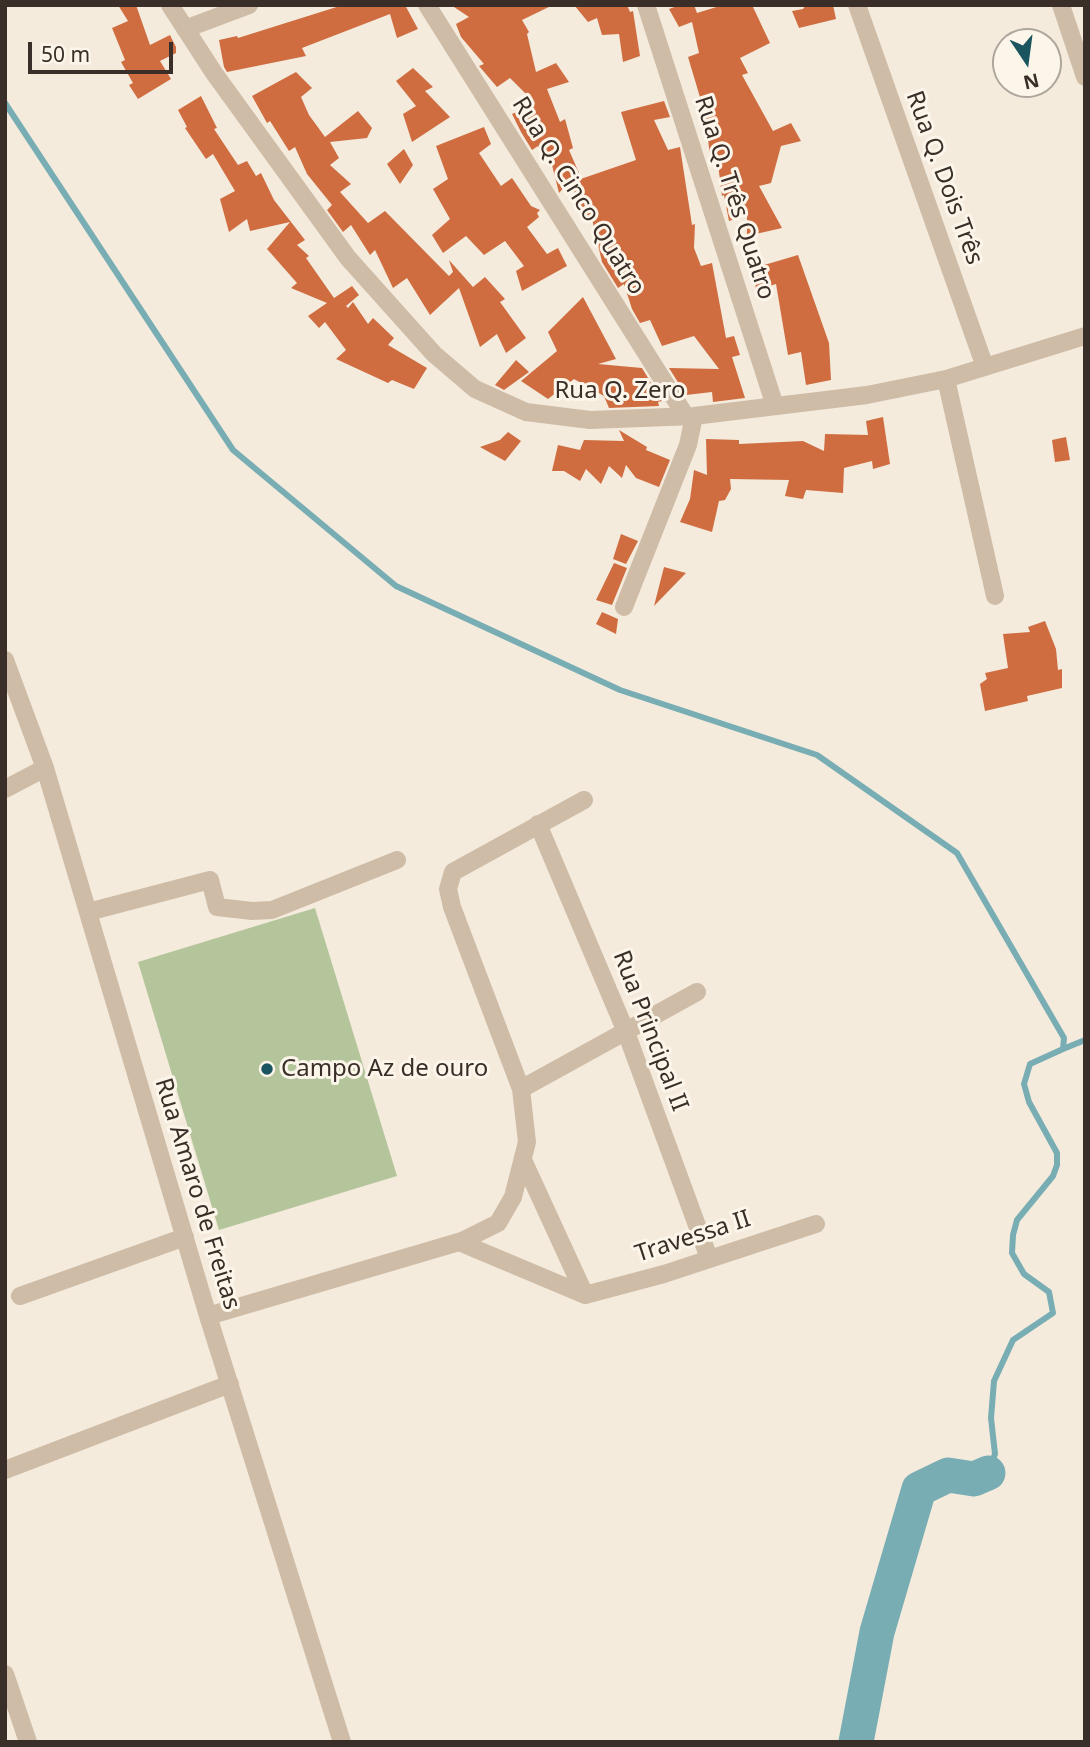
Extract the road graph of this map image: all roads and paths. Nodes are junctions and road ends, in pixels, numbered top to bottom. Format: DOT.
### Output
graph roads {
  1 [pos="170,5"];
  2 [pos="249,5"];
  3 [pos="427,5"];
  4 [pos="646,5"];
  5 [pos="857,5"];
  6 [pos="1061,5"];
  7 [pos="185,29"];
  8 [pos="1085,77"];
  9 [pos="1085,336"];
  10 [pos="985,367"];
  11 [pos="946,379"];
  12 [pos="775,406"];
  13 [pos="690,415"];
  14 [pos="995,596"];
  15 [pos="624,607"];
  16 [pos="5,660"];
  17 [pos="45,768"];
  18 [pos="5,789"];
  19 [pos="584,800"];
  20 [pos="538,824"];
  21 [pos="397,860"];
  22 [pos="88,912"];
  23 [pos="697,992"];
  24 [pos="626,1032"];
  25 [pos="522,1089"];
  26 [pos="523,1160"];
  27 [pos="816,1224"];
  28 [pos="185,1237"];
  29 [pos="459,1242"];
  30 [pos="709,1258"];
  31 [pos="585,1295"];
  32 [pos="20,1296"];
  33 [pos="208,1316"];
  34 [pos="230,1384"];
  35 [pos="5,1470"];
  36 [pos="5,1674"];
  37 [pos="28,1742"];
  38 [pos="342,1742"];
  1 -- 7 [label="street, Rua Q. Zero"];
  2 -- 7 [label="street"];
  3 -- 13 [label="street, Rua Q. Cinco Quatro"];
  4 -- 12 [label="street, Rua Q. Três Quatro"];
  5 -- 10 [label="street, Rua Q. Dois Três"];
  6 -- 8 [label="street"];
  7 -- 13 [label="street, Rua Q. Zero"];
  9 -- 10 [label="street, Rua Q. Zero"];
  10 -- 11 [label="street, Rua Q. Zero"];
  11 -- 12 [label="street, Rua Q. Zero"];
  11 -- 14 [label="street"];
  12 -- 13 [label="street, Rua Q. Zero"];
  13 -- 15 [label="street"];
  16 -- 17 [label="street, Rua Amaro de Freitas"];
  17 -- 18 [label="street"];
  17 -- 22 [label="street, Rua Amaro de Freitas"];
  19 -- 20 [label="street"];
  20 -- 24 [label="street, Rua Principal II"];
  20 -- 25 [label="street"];
  21 -- 22 [label="street"];
  22 -- 28 [label="street, Rua Amaro de Freitas"];
  23 -- 24 [label="street"];
  24 -- 25 [label="street"];
  24 -- 30 [label="street, Rua Principal II"];
  25 -- 26 [label="street"];
  26 -- 29 [label="street"];
  26 -- 31 [label="street"];
  27 -- 30 [label="street, Travessa II"];
  28 -- 32 [label="street"];
  28 -- 33 [label="street, Rua Amaro de Freitas"];
  29 -- 31 [label="street"];
  29 -- 33 [label="street"];
  30 -- 31 [label="street, Travessa II"];
  33 -- 34 [label="street, Rua Amaro de Freitas"];
  34 -- 35 [label="street"];
  34 -- 38 [label="street, Rua Amaro de Freitas"];
  36 -- 37 [label="street"];
}
